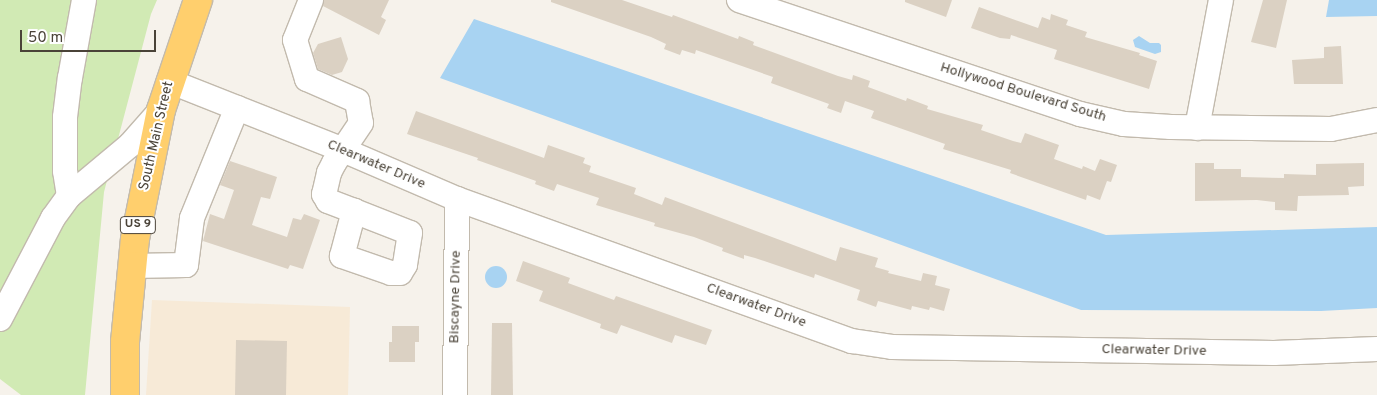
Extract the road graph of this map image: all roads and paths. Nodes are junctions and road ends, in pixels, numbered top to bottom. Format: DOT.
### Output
graph roads {
  1 [pos="84,0"];
  2 [pos="198,0"];
  3 [pos="311,0"];
  4 [pos="739,0"];
  5 [pos="1221,0"];
  6 [pos="169,81"];
  7 [pos="237,108"];
  8 [pos="161,110"];
  9 [pos="1377,120"];
  10 [pos="1197,128"];
  11 [pos="343,150"];
  12 [pos="69,196"];
  13 [pos="457,199"];
  14 [pos="354,211"];
  15 [pos="131,266"];
  16 [pos="0,319"];
  17 [pos="1377,348"];
  18 [pos="125,395"];
  19 [pos="455,395"];
  1 -- 12 [label="street"];
  2 -- 6 [label="highway, South Main Street / US 9"];
  3 -- 11 [label="street"];
  4 -- 10 [label="street, Hollywood Boulevard South"];
  5 -- 10 [label="street"];
  6 -- 7 [label="street, Clearwater Drive"];
  6 -- 8 [label="highway, South Main Street / US 9"];
  7 -- 11 [label="street, Clearwater Drive"];
  7 -- 15 [label="street"];
  8 -- 12 [label="street"];
  8 -- 15 [label="highway, South Main Street / US 9"];
  9 -- 10 [label="street, Hollywood Boulevard South"];
  11 -- 13 [label="street, Clearwater Drive"];
  11 -- 14 [label="street"];
  12 -- 16 [label="street"];
  13 -- 17 [label="street, Clearwater Drive"];
  13 -- 19 [label="street, Biscayne Drive"];
  15 -- 18 [label="highway, South Main Street / US 9"];
}
